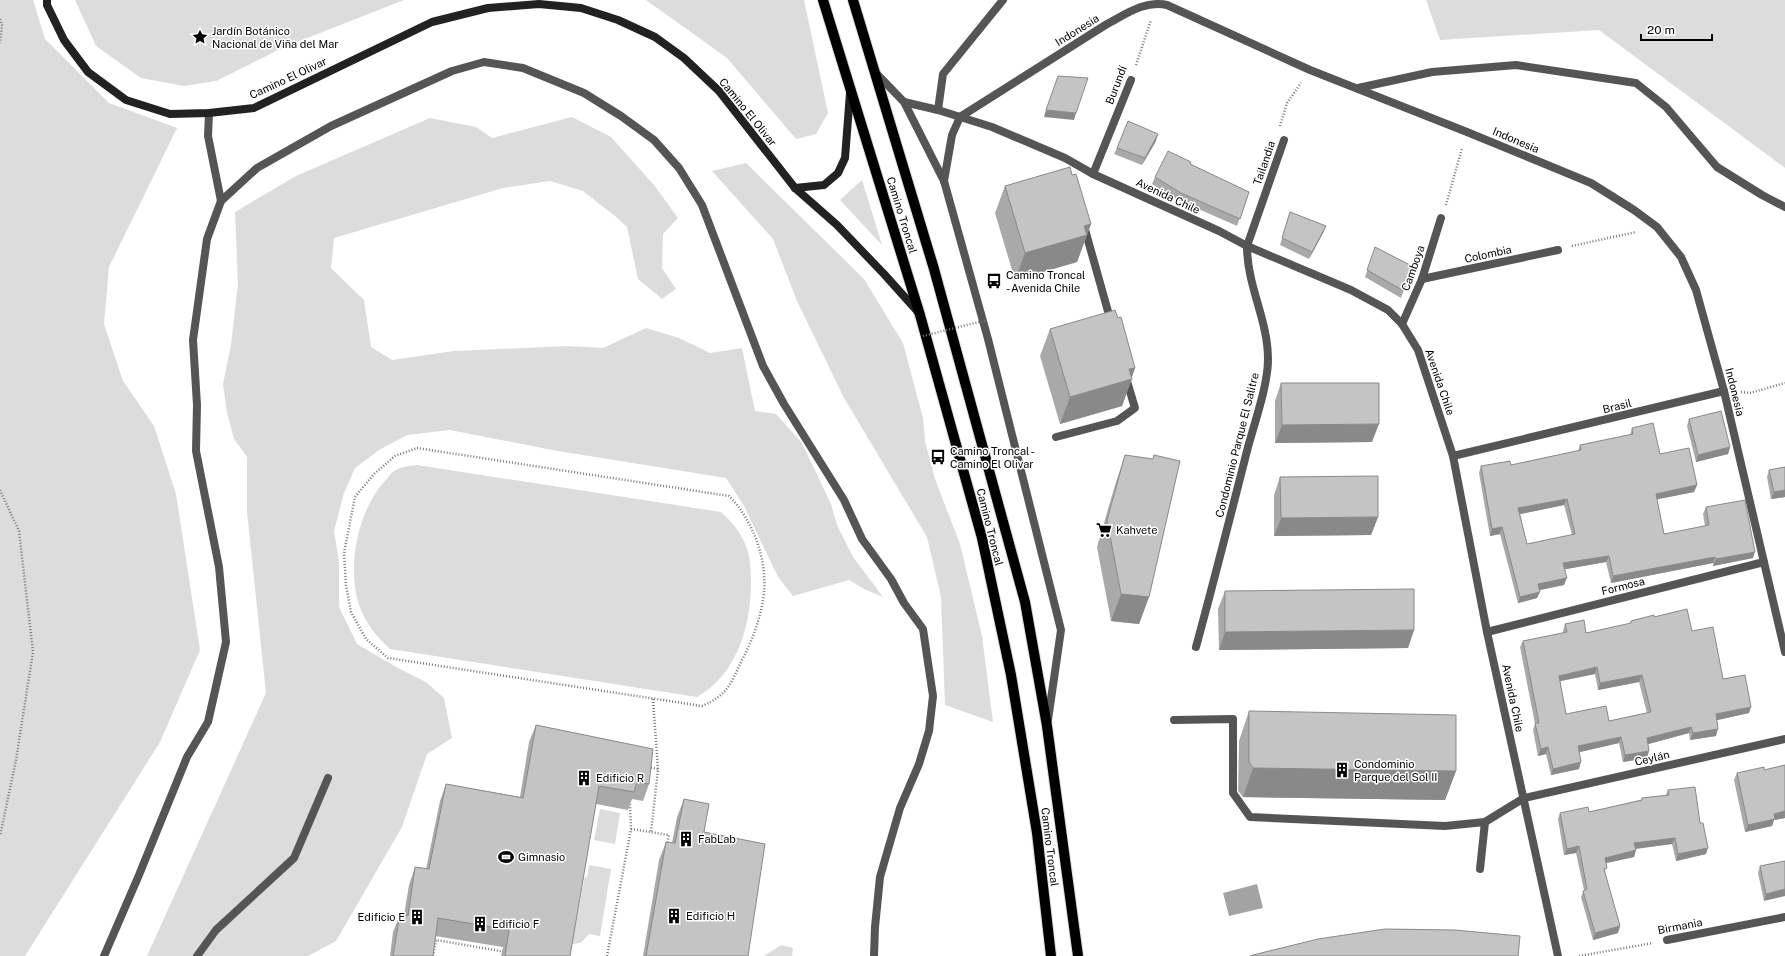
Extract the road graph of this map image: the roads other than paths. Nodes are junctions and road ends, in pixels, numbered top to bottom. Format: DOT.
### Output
graph roads {
  1 [pos="47,0"];
  2 [pos="823,0"];
  3 [pos="853,0"];
  4 [pos="1003,0"];
  5 [pos="875,72"];
  6 [pos="1130,80"];
  7 [pos="1358,88"];
  8 [pos="850,90"];
  9 [pos="904,102"];
  10 [pos="938,110"];
  11 [pos="209,113"];
  12 [pos="960,117"];
  13 [pos="1284,140"];
  14 [pos="1065,158"];
  15 [pos="1069,173"];
  16 [pos="1093,174"];
  17 [pos="944,181"];
  18 [pos="795,188"];
  19 [pos="221,201"];
  20 [pos="1785,207"];
  21 [pos="1082,218"];
  22 [pos="1442,218"];
  23 [pos="1247,246"];
  24 [pos="1558,250"];
  25 [pos="1422,279"];
  26 [pos="920,315"];
  27 [pos="1402,324"];
  28 [pos="1114,332"];
  29 [pos="1124,370"];
  30 [pos="1724,391"];
  31 [pos="1056,437"];
  32 [pos="1453,456"];
  33 [pos="1764,562"];
  34 [pos="1487,632"];
  35 [pos="1196,647"];
  36 [pos="1785,652"];
  37 [pos="1174,720"];
  38 [pos="1047,726"];
  39 [pos="1785,738"];
  40 [pos="328,778"];
  41 [pos="1524,798"];
  42 [pos="1485,822"];
  43 [pos="1480,869"];
  44 [pos="1785,917"];
  45 [pos="1667,940"];
  46 [pos="104,956"];
  47 [pos="197,956"];
  48 [pos="874,956"];
  49 [pos="1051,956"];
  50 [pos="1078,956"];
  51 [pos="1558,956"];
  1 -- 11 [label="main road, Camino El Olivar"];
  2 -- 8 [label="main road, Camino Troncal"];
  3 -- 5 [label="main road, Camino Troncal"];
  4 -- 10 [label="street"];
  5 -- 9 [label="street"];
  5 -- 38 [label="main road, Camino Troncal"];
  6 -- 16 [label="street, Burundí"];
  7 -- 12 [label="street, Indonesia"];
  7 -- 20 [label="street"];
  7 -- 30 [label="street, Indonesia"];
  8 -- 18 [label="main road"];
  8 -- 26 [label="main road, Camino Troncal"];
  9 -- 10 [label="street, Avenida Chile"];
  9 -- 17 [label="street, Camino Troncal"];
  10 -- 12 [label="street, Avenida Chile"];
  11 -- 18 [label="main road, Camino El Olivar"];
  11 -- 19 [label="street"];
  12 -- 14 [label="street, Avenida Chile"];
  12 -- 17 [label="street, Camino Troncal"];
  13 -- 23 [label="street, Tailandia"];
  14 -- 15 [label="street"];
  14 -- 16 [label="street, Avenida Chile"];
  16 -- 23 [label="street, Avenida Chile"];
  17 -- 38 [label="street, Camino Troncal"];
  18 -- 26 [label="main road, Camino El Olivar"];
  19 -- 46 [label="street"];
  19 -- 48 [label="street"];
  21 -- 28 [label="street"];
  22 -- 25 [label="street, Camboya"];
  23 -- 27 [label="street, Avenida Chile"];
  23 -- 35 [label="street, Condominio Parque El Salitre"];
  24 -- 25 [label="street, Colombia"];
  25 -- 27 [label="street, Camboya"];
  26 -- 49 [label="main road, Camino Troncal"];
  27 -- 32 [label="street, Avenida Chile"];
  29 -- 31 [label="street"];
  30 -- 32 [label="street, Brasil"];
  30 -- 33 [label="street, Indonesia"];
  32 -- 34 [label="street, Avenida Chile"];
  33 -- 34 [label="street, Formosa"];
  33 -- 36 [label="street, Indonesia"];
  34 -- 41 [label="street, Avenida Chile"];
  37 -- 42 [label="street"];
  38 -- 50 [label="main road, Camino Troncal"];
  39 -- 41 [label="street, Ceylán"];
  40 -- 47 [label="street"];
  41 -- 42 [label="street, Ceylán"];
  41 -- 51 [label="street, Avenida Chile"];
  42 -- 43 [label="street"];
  44 -- 45 [label="street, Birmania"];
}
